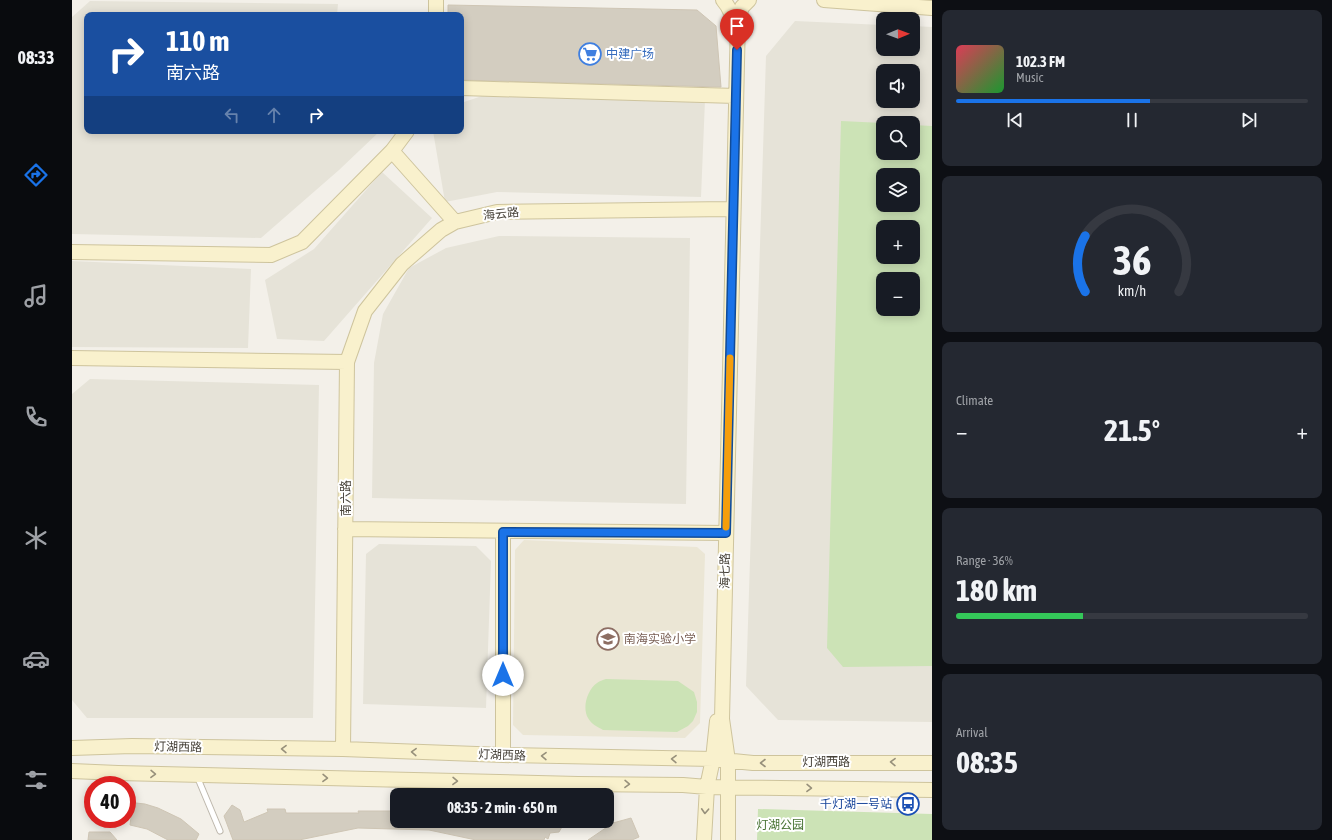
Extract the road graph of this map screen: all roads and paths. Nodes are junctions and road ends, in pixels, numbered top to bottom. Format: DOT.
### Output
graph roads {
  1 [pos="436,0"];
  2 [pos="723,0"];
  3 [pos="750,0"];
  4 [pos="824,0"];
  5 [pos="932,8"];
  6 [pos="436,12"];
  7 [pos="464,88"];
  8 [pos="734,96"];
  9 [pos="405,134"];
  10 [pos="392,151"];
  11 [pos="729,209"];
  12 [pos="455,222"];
  13 [pos="72,252"];
  14 [pos="72,358"];
  15 [pos="347,362"];
  16 [pos="345,529"];
  17 [pos="503,532"];
  18 [pos="724,533"];
  19 [pos="72,740"];
  20 [pos="78,747"];
  21 [pos="343,749"];
  22 [pos="503,755"];
  23 [pos="713,759"];
  24 [pos="728,760"];
  25 [pos="932,763"];
  26 [pos="76,774"];
  27 [pos="199,782"];
  28 [pos="707,787"];
  29 [pos="728,787"];
  30 [pos="932,790"];
  31 [pos="220,831"];
  32 [pos="704,840"];
  33 [pos="728,840"];
  1 -- 6 [label="main road"];
  2 -- 8 [label="main road, 海七路"];
  3 -- 8 [label="main road, 海七路"];
  4 -- 5 [label="main road"];
  7 -- 8 [label="main road"];
  8 -- 11 [label="main road, 海七路"];
  8 -- 18 [label="main road, 海七路"];
  9 -- 10 [label="main road"];
  10 -- 12 [label="main road"];
  10 -- 13 [label="main road"];
  11 -- 12 [label="main road, 海云路"];
  11 -- 18 [label="main road, 海七路"];
  12 -- 15 [label="main road, 海云路"];
  14 -- 15 [label="main road"];
  15 -- 16 [label="main road, 南六路"];
  16 -- 17 [label="main road, 南六路"];
  16 -- 21 [label="main road"];
  17 -- 18 [label="main road, 南六路"];
  17 -- 22 [label="main road"];
  18 -- 23 [label="main road, 海七路"];
  18 -- 24 [label="main road, 海七路"];
  19 -- 20 [label="main road"];
  21 -- 20 [label="main road, 灯湖西路, one-way"];
  22 -- 21 [label="main road, 灯湖西路, one-way"];
  23 -- 22 [label="main road, 灯湖西路, one-way"];
  23 -- 24 [label="main road, 灯湖西路"];
  23 -- 28 [label="main road, 海七路"];
  25 -- 24 [label="main road, 灯湖西路, one-way"];
  24 -- 29 [label="main road, 海七路"];
  26 -- 28 [label="main road, one-way"];
  27 -- 31 [label="lane"];
  28 -- 29 [label="main road"];
  28 -- 32 [label="main road, 海七路, one-way"];
  29 -- 30 [label="main road, one-way"];
  29 -- 33 [label="main road, 海七路"];
}
